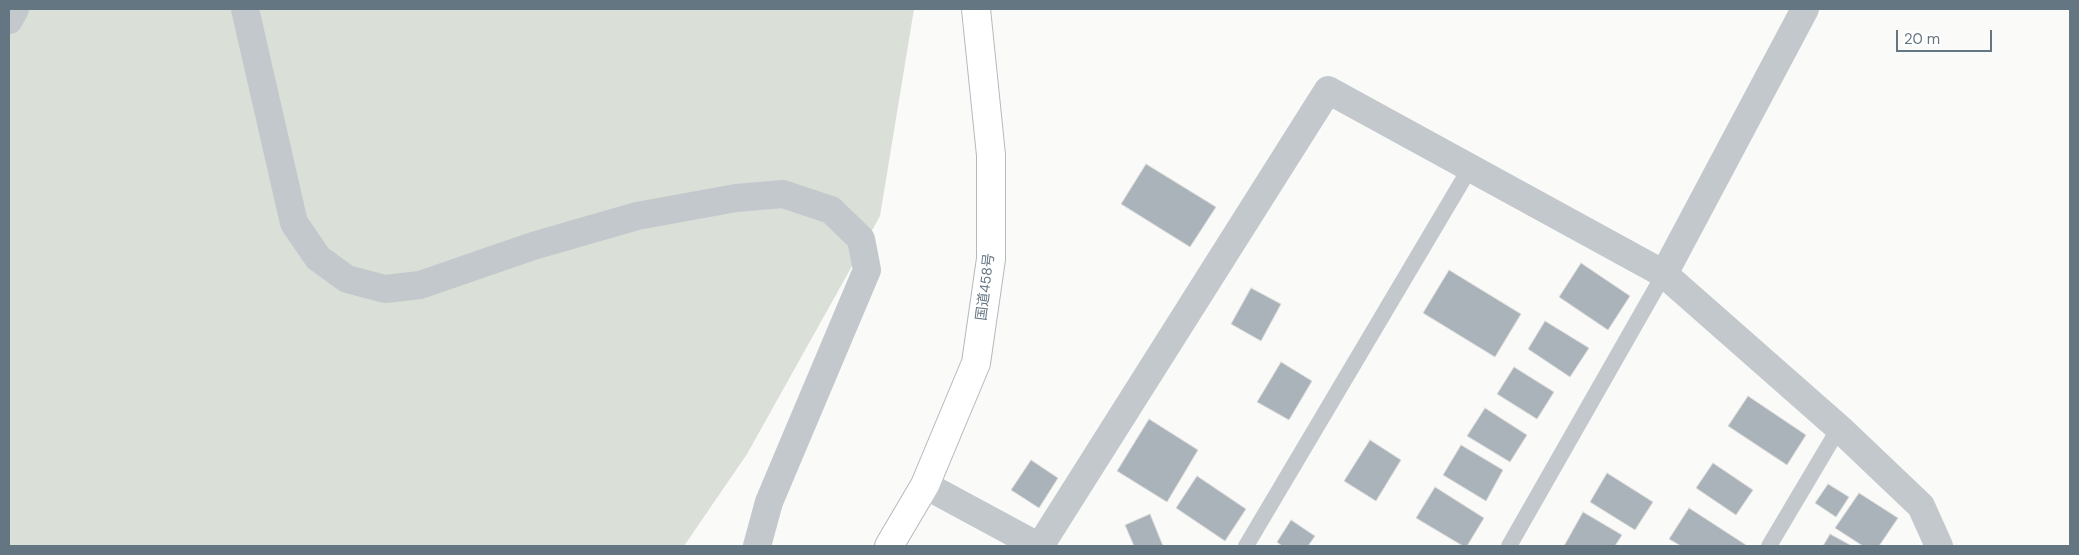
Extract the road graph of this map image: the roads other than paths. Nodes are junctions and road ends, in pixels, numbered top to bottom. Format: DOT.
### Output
graph roads {
  1 [pos="15,9"];
  2 [pos="245,9"];
  3 [pos="976,9"];
  4 [pos="1805,9"];
  5 [pos="9,20"];
  6 [pos="1470,168"];
  7 [pos="1664,274"];
  8 [pos="1839,428"];
  9 [pos="925,485"];
  10 [pos="757,546"];
  11 [pos="889,546"];
  12 [pos="1039,546"];
  13 [pos="1246,546"];
  14 [pos="1509,546"];
  15 [pos="1769,546"];
  16 [pos="1940,546"];
  1 -- 5 [label="street"];
  2 -- 10 [label="street"];
  3 -- 9 [label="highway, 国道458号"];
  4 -- 7 [label="street"];
  6 -- 7 [label="street"];
  6 -- 12 [label="street"];
  6 -- 13 [label="lane"];
  7 -- 8 [label="street"];
  7 -- 14 [label="lane"];
  8 -- 15 [label="lane"];
  8 -- 16 [label="street"];
  9 -- 11 [label="highway, 国道458号"];
  9 -- 12 [label="street"];
}
